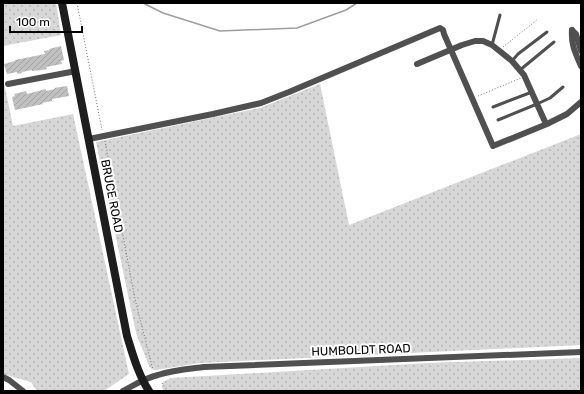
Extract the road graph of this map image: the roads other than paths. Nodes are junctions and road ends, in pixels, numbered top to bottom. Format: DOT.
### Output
graph roads {
  1 [pos="62,3"];
  2 [pos="500,15"];
  3 [pos="547,32"];
  4 [pos="554,42"];
  5 [pos="492,45"];
  6 [pos="451,50"];
  7 [pos="581,51"];
  8 [pos="512,62"];
  9 [pos="418,64"];
  10 [pos="581,66"];
  11 [pos="76,70"];
  12 [pos="520,70"];
  13 [pos="8,84"];
  14 [pos="563,87"];
  15 [pos="532,92"];
  16 [pos="581,102"];
  17 [pos="537,104"];
  18 [pos="493,107"];
  19 [pos="498,120"];
  20 [pos="546,124"];
  21 [pos="89,139"];
  22 [pos="581,352"];
  23 [pos="3,377"];
  24 [pos="143,381"];
  25 [pos="23,391"];
  26 [pos="123,391"];
  27 [pos="148,391"];
  1 -- 11 [label="street, BRUCE ROAD"];
  2 -- 5 [label="lane"];
  3 -- 8 [label="lane"];
  4 -- 12 [label="lane"];
  5 -- 6 [label="street"];
  5 -- 8 [label="street"];
  6 -- 9 [label="street"];
  6 -- 20 [label="street"];
  6 -- 21 [label="street"];
  7 -- 10 [label="street"];
  8 -- 12 [label="street"];
  11 -- 13 [label="street"];
  11 -- 21 [label="street, BRUCE ROAD"];
  12 -- 15 [label="street"];
  14 -- 17 [label="lane"];
  15 -- 17 [label="street"];
  15 -- 18 [label="lane"];
  16 -- 20 [label="street"];
  17 -- 19 [label="lane"];
  17 -- 20 [label="street"];
  21 -- 24 [label="street, BRUCE ROAD"];
  22 -- 24 [label="street, HUMBOLDT ROAD"];
  23 -- 25 [label="street"];
  24 -- 26 [label="street, HUMBOLDT ROAD"];
  24 -- 27 [label="street, BRUCE ROAD"];
}
